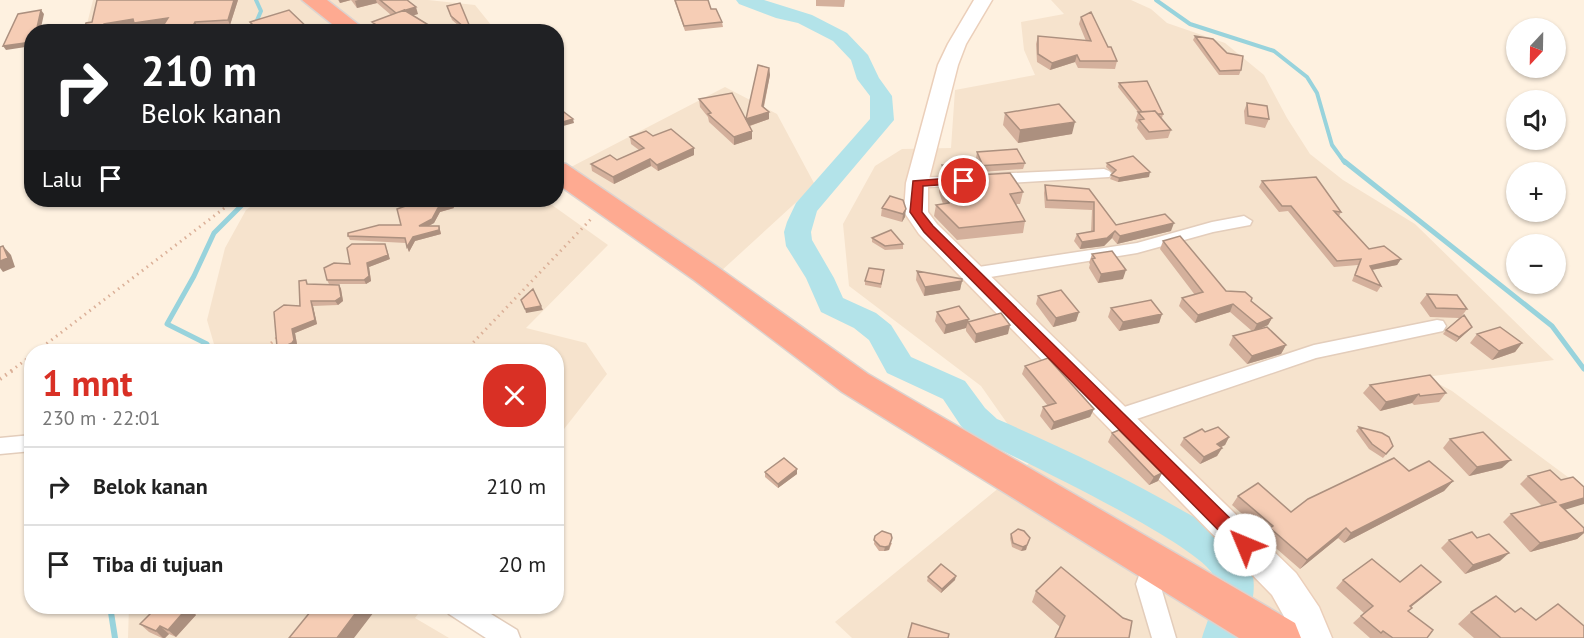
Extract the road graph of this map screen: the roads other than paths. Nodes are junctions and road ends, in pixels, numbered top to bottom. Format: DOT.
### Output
graph roads {
  1 [pos="296,0"];
  2 [pos="313,0"];
  3 [pos="983,0"];
  4 [pos="327,24"];
  5 [pos="346,24"];
  6 [pos="1104,174"];
  7 [pos="564,176"];
  8 [pos="917,183"];
  9 [pos="564,193"];
  10 [pos="1244,221"];
  11 [pos="972,273"];
  12 [pos="1437,326"];
  13 [pos="1116,418"];
  14 [pos="24,444"];
  15 [pos="0,446"];
  16 [pos="1151,573"];
  17 [pos="470,614"];
  18 [pos="1236,622"];
  19 [pos="508,638"];
  20 [pos="1164,638"];
  21 [pos="1314,638"];
  1 -- 4 [label="highway"];
  2 -- 5 [label="highway"];
  3 -- 8 [label="street"];
  6 -- 8 [label="street"];
  7 -- 16 [label="highway"];
  8 -- 11 [label="street"];
  9 -- 16 [label="highway"];
  10 -- 11 [label="street"];
  11 -- 13 [label="street"];
  12 -- 13 [label="street"];
  13 -- 21 [label="street"];
  14 -- 15 [label="street"];
  16 -- 18 [label="highway"];
  16 -- 20 [label="street"];
  17 -- 19 [label="street"];
}
